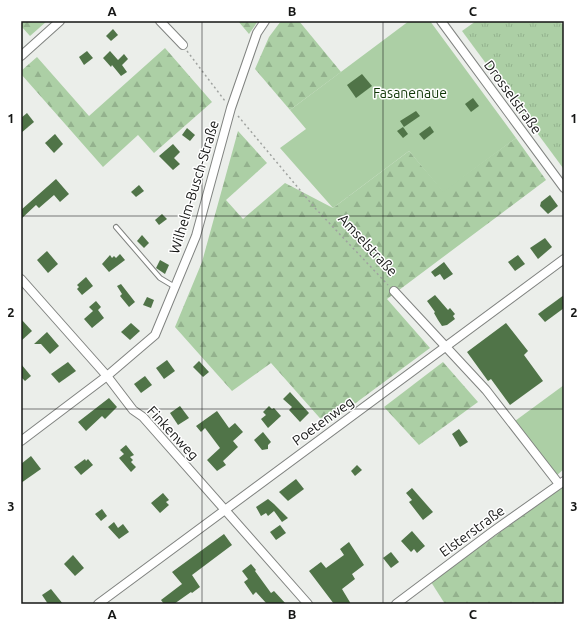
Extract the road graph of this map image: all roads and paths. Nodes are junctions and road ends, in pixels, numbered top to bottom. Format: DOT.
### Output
graph roads {
  1 [pos="60,21"];
  2 [pos="160,21"];
  3 [pos="266,21"];
  4 [pos="441,21"];
  5 [pos="183,45"];
  6 [pos="21,56"];
  7 [pos="231,108"];
  8 [pos="564,188"];
  9 [pos="116,227"];
  10 [pos="564,259"];
  11 [pos="21,279"];
  12 [pos="175,287"];
  13 [pos="394,291"];
  14 [pos="446,347"];
  15 [pos="107,376"];
  16 [pos="21,441"];
  17 [pos="562,482"];
  18 [pos="225,510"];
  19 [pos="98,604"];
  20 [pos="308,604"];
  21 [pos="396,604"];
  1 -- 6 [label="street"];
  2 -- 5 [label="street"];
  3 -- 7 [label="street, Wilhelm-Busch-Straße"];
  4 -- 8 [label="street, Drosselstraße"];
  5 -- 7 [label="path, Amselstraße"];
  7 -- 12 [label="street, Wilhelm-Busch-Straße"];
  7 -- 13 [label="path, Amselstraße"];
  9 -- 12 [label="lane"];
  10 -- 14 [label="street, Poetenweg"];
  11 -- 15 [label="street, Finkenweg"];
  12 -- 15 [label="street, Wilhelm-Busch-Straße"];
  13 -- 14 [label="street, Amselstraße"];
  14 -- 17 [label="street, Amselstraße"];
  14 -- 18 [label="street, Poetenweg"];
  15 -- 16 [label="street, Wilhelm-Busch-Straße"];
  15 -- 18 [label="street, Finkenweg"];
  17 -- 21 [label="street, Elsterstraße"];
  18 -- 19 [label="street, Poetenweg"];
  18 -- 20 [label="street, Finkenweg"];
}
